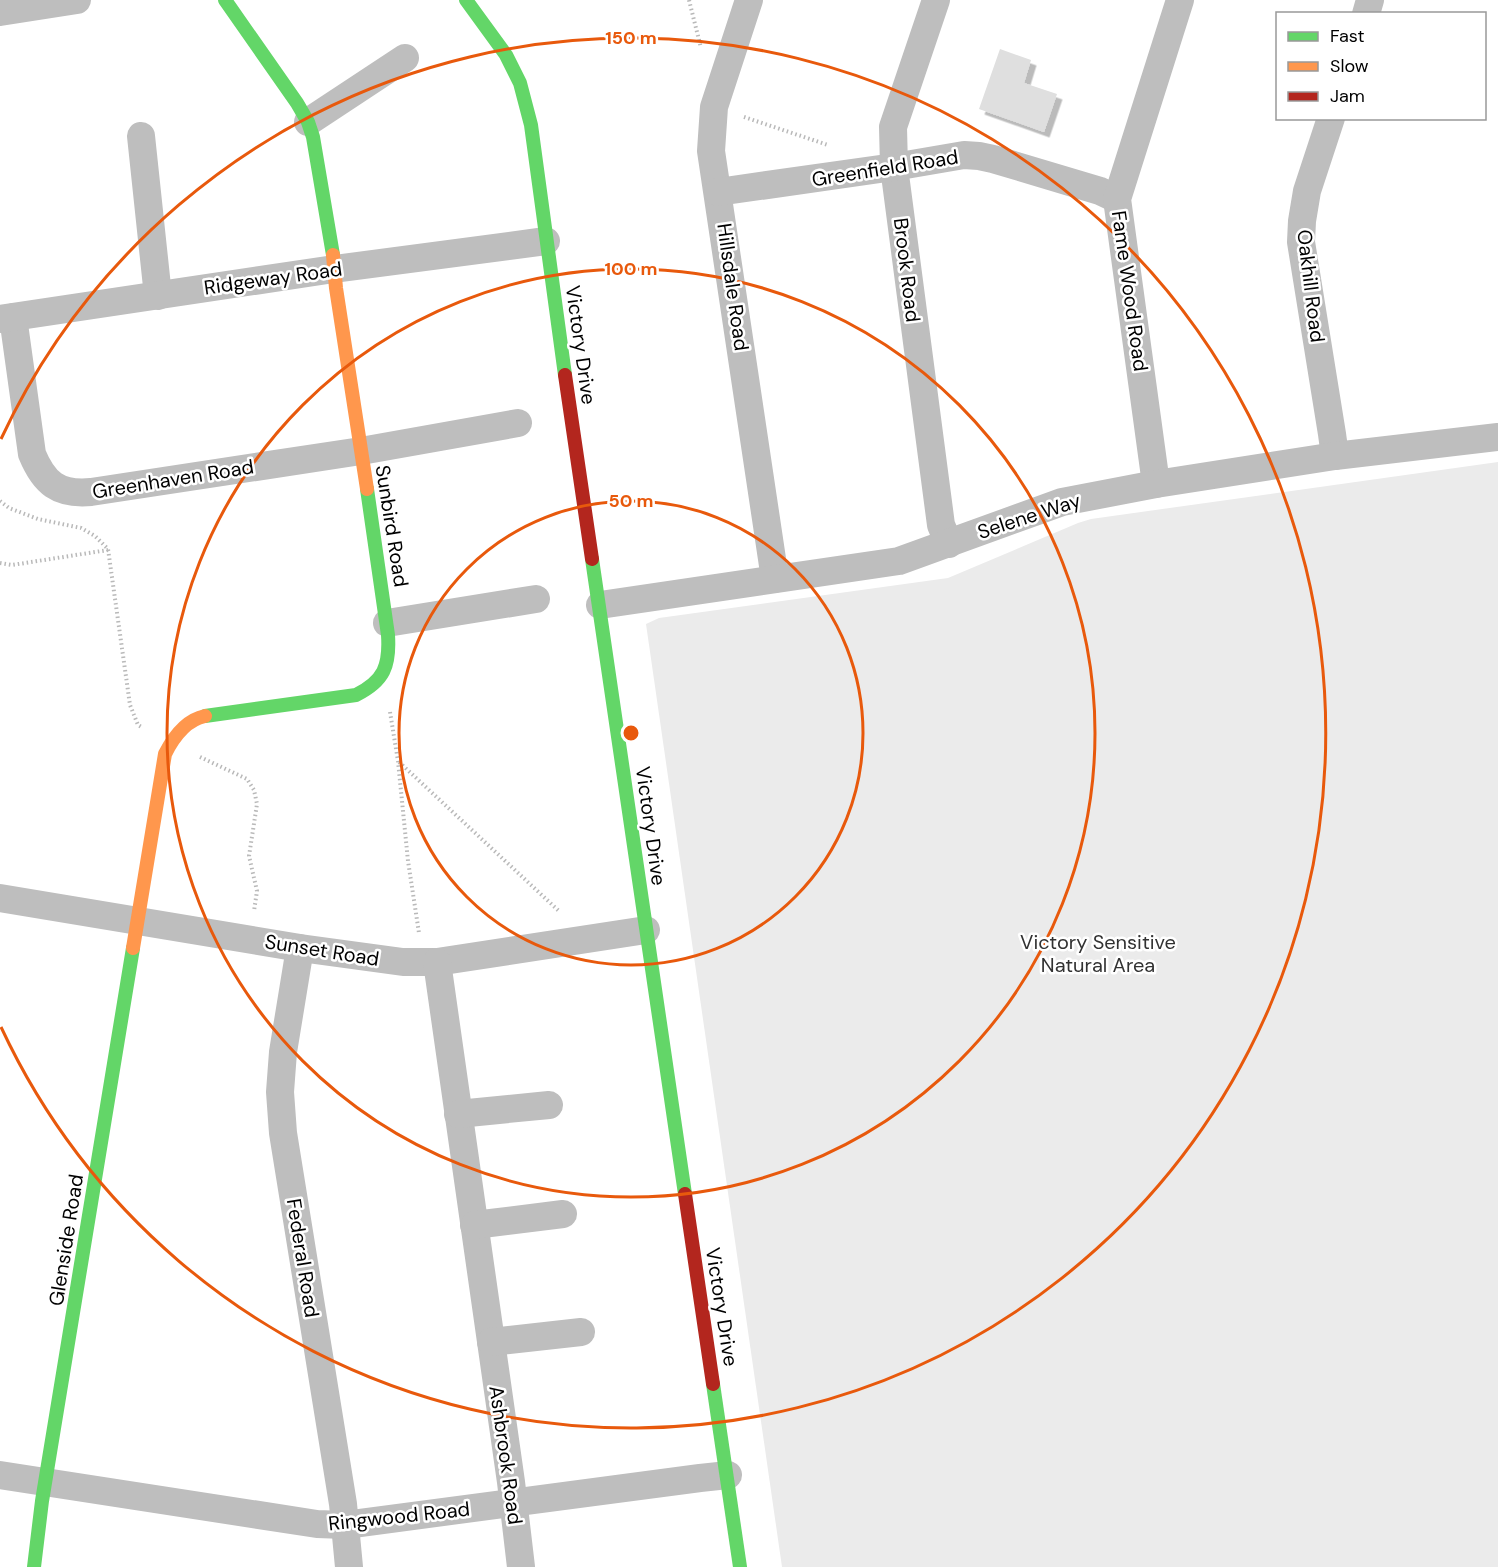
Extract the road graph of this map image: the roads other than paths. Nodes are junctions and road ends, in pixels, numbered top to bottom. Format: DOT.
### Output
graph roads {
  1 [pos="77,0"];
  2 [pos="225,0"];
  3 [pos="466,0"];
  4 [pos="749,0"];
  5 [pos="936,0"];
  6 [pos="1180,0"];
  7 [pos="0,12"];
  8 [pos="405,58"];
  9 [pos="1330,120"];
  10 [pos="308,122"];
  11 [pos="141,136"];
  12 [pos="894,167"];
  13 [pos="718,192"];
  14 [pos="1117,199"];
  15 [pos="546,241"];
  16 [pos="334,269"];
  17 [pos="158,296"];
  18 [pos="7,318"];
  19 [pos="518,423"];
  20 [pos="1498,436"];
  21 [pos="361,451"];
  22 [pos="1335,456"];
  23 [pos="1156,484"];
  24 [pos="948,543"];
  25 [pos="775,579"];
  26 [pos="536,599"];
  27 [pos="600,605"];
  28 [pos="387,623"];
  29 [pos="0,898"];
  30 [pos="137,920"];
  31 [pos="646,930"];
  32 [pos="300,948"];
  33 [pos="437,962"];
  34 [pos="549,1105"];
  35 [pos="458,1114"];
  36 [pos="563,1214"];
  37 [pos="474,1225"];
  38 [pos="581,1332"];
  39 [pos="491,1342"];
  40 [pos="0,1474"];
  41 [pos="728,1475"];
  42 [pos="46,1482"];
  43 [pos="513,1503"];
  44 [pos="345,1525"];
  45 [pos="34,1567"];
  46 [pos="350,1567"];
  47 [pos="521,1567"];
  48 [pos="740,1567"];
  1 -- 7 [label="street"];
  2 -- 10 [label="street, Sunbird Road"];
  3 -- 15 [label="street, Victory Drive"];
  4 -- 13 [label="street, Hillsdale Road"];
  5 -- 12 [label="street, Brook Road"];
  6 -- 14 [label="street, Fame Wood Road"];
  8 -- 10 [label="street"];
  9 -- 22 [label="street, Oakhill Road"];
  10 -- 16 [label="street, Sunbird Road"];
  11 -- 17 [label="street"];
  12 -- 13 [label="street, Greenfield Road"];
  12 -- 14 [label="street, Greenfield Road"];
  12 -- 24 [label="street, Brook Road"];
  13 -- 25 [label="street, Hillsdale Road"];
  14 -- 23 [label="street, Fame Wood Road"];
  15 -- 16 [label="street, Ridgeway Road"];
  15 -- 27 [label="street, Victory Drive"];
  16 -- 17 [label="street, Ridgeway Road"];
  16 -- 21 [label="street, Sunbird Road"];
  17 -- 18 [label="street, Ridgeway Road"];
  18 -- 21 [label="street, Greenhaven Road"];
  19 -- 21 [label="street, Greenhaven Road"];
  20 -- 22 [label="street, Selene Way"];
  21 -- 28 [label="street, Sunbird Road"];
  22 -- 23 [label="street, Selene Way"];
  23 -- 24 [label="street, Selene Way"];
  24 -- 25 [label="street, Selene Way"];
  25 -- 27 [label="street, Selene Way"];
  26 -- 28 [label="street"];
  27 -- 31 [label="street, Victory Drive"];
  28 -- 30 [label="street, Sunbird Road"];
  29 -- 30 [label="street, Sunset Road"];
  30 -- 32 [label="street, Sunset Road"];
  30 -- 42 [label="street, Glenside Road"];
  31 -- 33 [label="street, Sunset Road"];
  31 -- 41 [label="street, Victory Drive"];
  32 -- 33 [label="street, Sunset Road"];
  32 -- 44 [label="street, Federal Road"];
  33 -- 35 [label="street, Ashbrook Road"];
  34 -- 35 [label="street"];
  35 -- 37 [label="street, Ashbrook Road"];
  36 -- 37 [label="street"];
  37 -- 39 [label="street, Ashbrook Road"];
  38 -- 39 [label="street"];
  39 -- 43 [label="street, Ashbrook Road"];
  40 -- 42 [label="street, Ringwood Road"];
  41 -- 43 [label="street, Ringwood Road"];
  41 -- 48 [label="street, Victory Drive"];
  42 -- 44 [label="street, Ringwood Road"];
  42 -- 45 [label="street, Glenside Road"];
  43 -- 44 [label="street, Ringwood Road"];
  43 -- 47 [label="street, Ashbrook Road"];
  44 -- 46 [label="street, Federal Road"];
}
